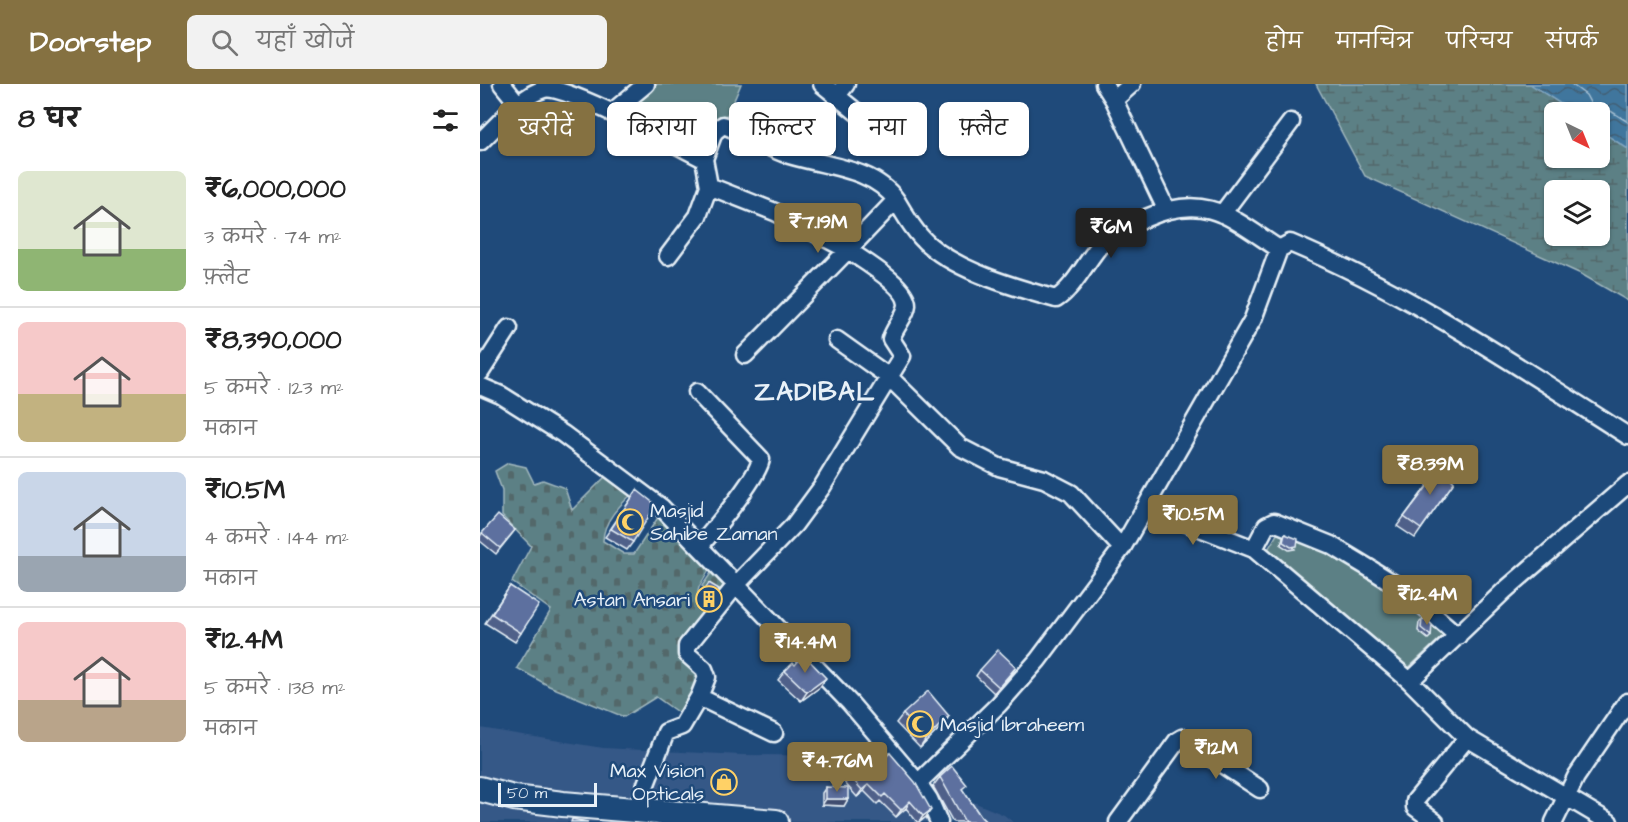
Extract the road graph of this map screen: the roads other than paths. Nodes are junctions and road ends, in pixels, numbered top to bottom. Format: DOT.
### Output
graph roads {
  1 [pos="502,84"];
  2 [pos="646,84"];
  3 [pos="822,84"];
  4 [pos="1104,84"];
  5 [pos="1132,84"];
  6 [pos="841,90"];
  7 [pos="1114,100"];
  8 [pos="517,102"];
  9 [pos="523,102"];
  10 [pos="586,102"];
  11 [pos="624,102"];
  12 [pos="851,102"];
  13 [pos="1291,122"];
  14 [pos="498,125"];
  15 [pos="480,142"];
  16 [pos="698,156"];
  17 [pos="704,159"];
  18 [pos="709,186"];
  19 [pos="896,200"];
  20 [pos="1166,209"];
  21 [pos="1222,214"];
  22 [pos="1279,249"];
  23 [pos="848,250"];
  24 [pos="668,256"];
  25 [pos="509,328"];
  26 [pos="837,340"];
  27 [pos="746,355"];
  28 [pos="480,373"];
  29 [pos="889,377"];
  30 [pos="480,386"];
  31 [pos="697,392"];
  32 [pos="1628,436"];
  33 [pos="1628,484"];
  34 [pos="1146,507"];
  35 [pos="700,546"];
  36 [pos="1122,548"];
  37 [pos="1254,549"];
  38 [pos="737,584"];
  39 [pos="1458,636"];
  40 [pos="1410,681"];
  41 [pos="699,697"];
  42 [pos="1627,702"];
  43 [pos="774,732"];
  44 [pos="1467,738"];
  45 [pos="918,783"];
  46 [pos="480,789"];
  47 [pos="1260,789"];
  48 [pos="1566,797"];
  49 [pos="636,810"];
  50 [pos="776,822"];
  51 [pos="939,822"];
  52 [pos="1118,822"];
  53 [pos="1435,822"];
  54 [pos="1554,822"];
  55 [pos="1609,822"];
  1 -- 8 [label="street"];
  2 -- 11 [label="street"];
  3 -- 6 [label="street"];
  4 -- 7 [label="street"];
  5 -- 7 [label="street"];
  6 -- 12 [label="street"];
  7 -- 20 [label="street"];
  9 -- 10 [label="street"];
  13 -- 21 [label="street"];
  14 -- 15 [label="street"];
  16 -- 17 [label="street"];
  17 -- 18 [label="street"];
  17 -- 19 [label="street"];
  18 -- 23 [label="street"];
  18 -- 24 [label="street"];
  19 -- 20 [label="street"];
  19 -- 23 [label="street"];
  20 -- 21 [label="street"];
  21 -- 22 [label="street"];
  22 -- 32 [label="street"];
  22 -- 34 [label="street"];
  23 -- 27 [label="street"];
  23 -- 29 [label="street"];
  25 -- 28 [label="street"];
  26 -- 29 [label="street"];
  29 -- 36 [label="street"];
  29 -- 38 [label="street"];
  30 -- 35 [label="street"];
  31 -- 35 [label="street"];
  33 -- 39 [label="street"];
  34 -- 36 [label="street"];
  34 -- 37 [label="street"];
  35 -- 38 [label="street"];
  36 -- 45 [label="street"];
  37 -- 39 [label="street"];
  37 -- 40 [label="street"];
  38 -- 41 [label="street"];
  38 -- 45 [label="street"];
  39 -- 40 [label="street"];
  40 -- 44 [label="street"];
  41 -- 43 [label="street"];
  41 -- 49 [label="street"];
  42 -- 48 [label="street"];
  44 -- 48 [label="street"];
  44 -- 53 [label="street"];
  45 -- 51 [label="street"];
  46 -- 49 [label="highway"];
  47 -- 52 [label="street"];
  48 -- 54 [label="street"];
  48 -- 55 [label="street"];
  49 -- 50 [label="highway"];
}
